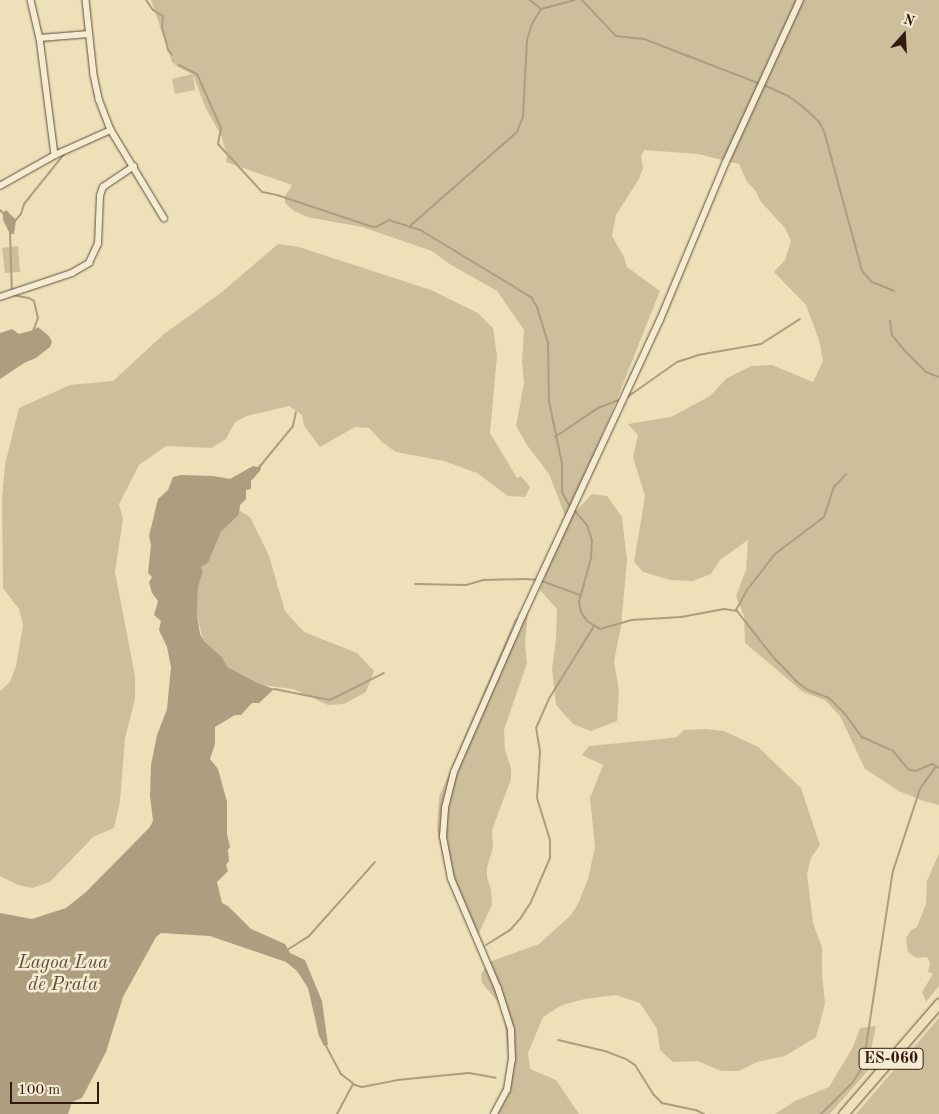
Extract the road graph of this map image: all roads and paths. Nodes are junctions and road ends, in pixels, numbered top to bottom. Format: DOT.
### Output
graph roads {
  1 [pos="31,0"];
  2 [pos="86,0"];
  3 [pos="800,0"];
  4 [pos="89,34"];
  5 [pos="40,38"];
  6 [pos="111,130"];
  7 [pos="55,155"];
  8 [pos="134,166"];
  9 [pos="0,186"];
  10 [pos="164,218"];
  11 [pos="0,297"];
  12 [pos="939,1003"];
  13 [pos="494,1114"];
  14 [pos="843,1114"];
  1 -- 5 [label="street"];
  2 -- 4 [label="street"];
  3 -- 13 [label="street"];
  4 -- 5 [label="street"];
  4 -- 6 [label="street"];
  5 -- 7 [label="street"];
  6 -- 7 [label="street"];
  6 -- 8 [label="street"];
  7 -- 9 [label="street"];
  8 -- 10 [label="street"];
  8 -- 11 [label="street"];
  12 -- 14 [label="main road, ES-060"];
}
